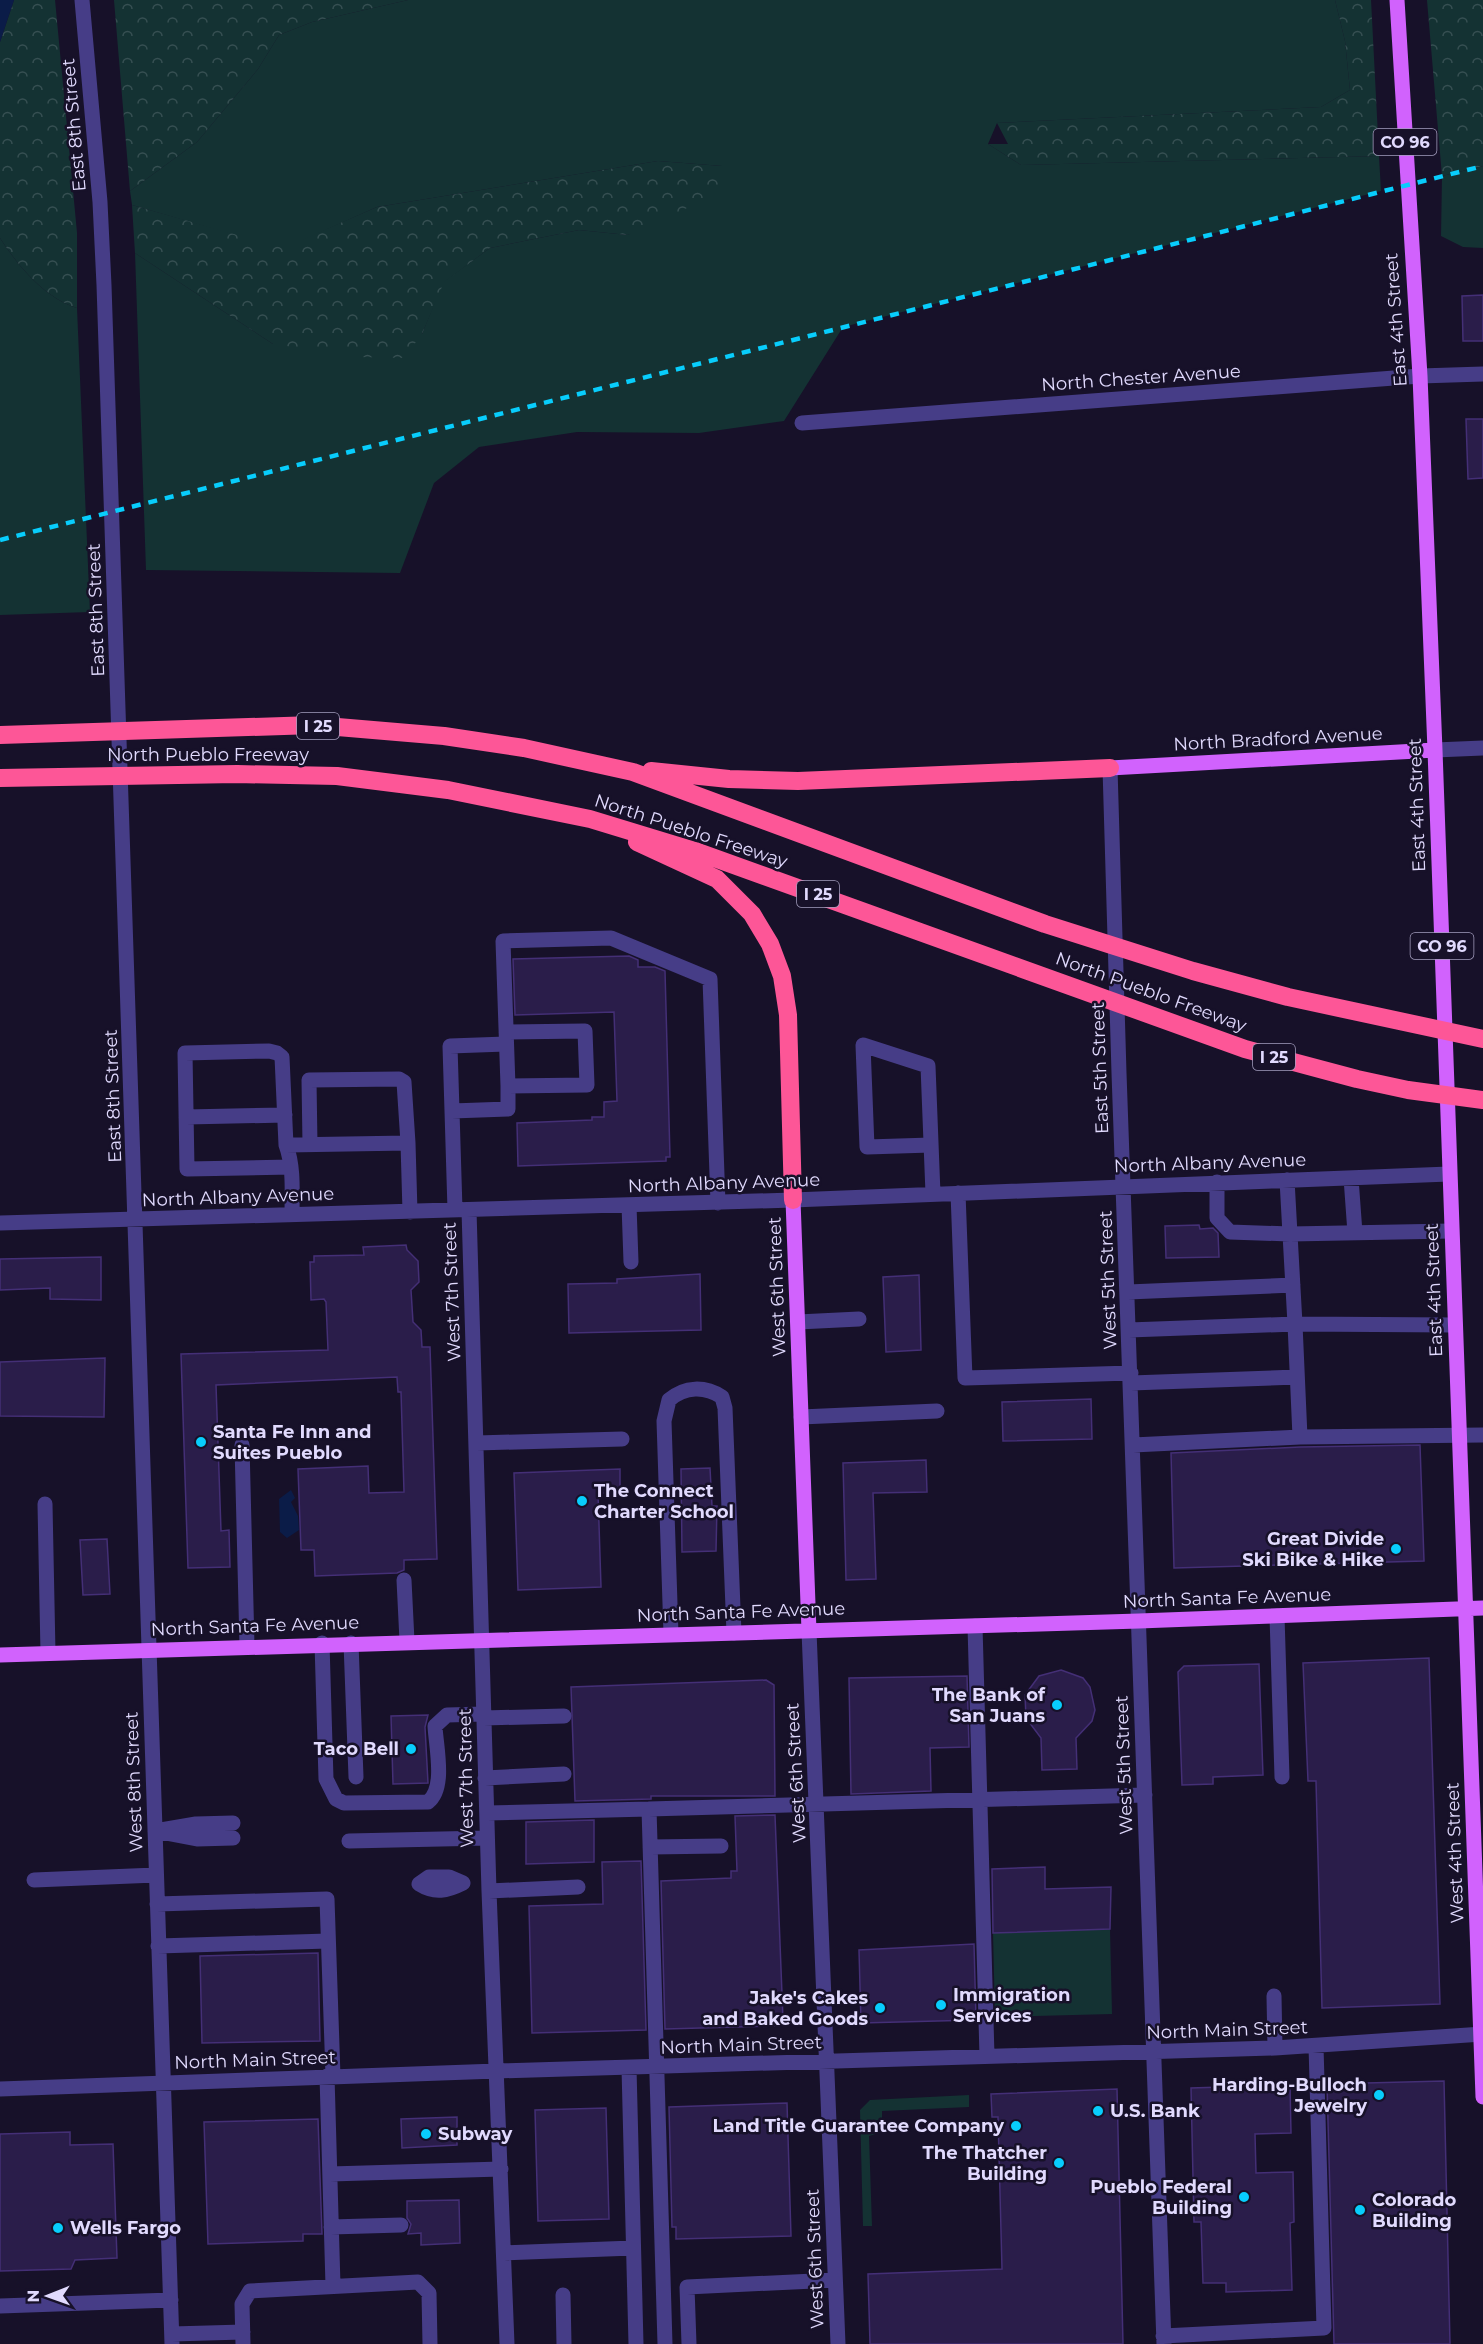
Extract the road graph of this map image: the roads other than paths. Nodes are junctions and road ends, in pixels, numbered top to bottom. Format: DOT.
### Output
graph roads {
  1 [pos="82,0"];
  2 [pos="1397,0"];
  3 [pos="1483,374"];
  4 [pos="1420,376"];
  5 [pos="802,423"];
  6 [pos="0,735"];
  7 [pos="1483,748"];
  8 [pos="1435,750"];
  9 [pos="1110,768"];
  10 [pos="633,772"];
  11 [pos="0,778"];
  12 [pos="590,819"];
  13 [pos="506,1038"];
  14 [pos="1483,1039"];
  15 [pos="507,1086"];
  16 [pos="1408,1090"];
  17 [pos="1483,1100"];
  18 [pos="452,1111"];
  19 [pos="1483,1113"];
  20 [pos="285,1115"];
  21 [pos="186,1117"];
  22 [pos="408,1143"];
  23 [pos="286,1145"];
  24 [pos="310,1145"];
  25 [pos="931,1145"];
  26 [pos="291,1167"];
  27 [pos="1449,1174"];
  28 [pos="1351,1178"];
  29 [pos="1287,1180"];
  30 [pos="1216,1182"];
  31 [pos="1124,1185"];
  32 [pos="958,1193"];
  33 [pos="933,1194"];
  34 [pos="793,1200"];
  35 [pos="718,1203"];
  36 [pos="629,1205"];
  37 [pos="462,1210"];
  38 [pos="410,1212"];
  39 [pos="292,1215"];
  40 [pos="137,1219"];
  41 [pos="0,1223"];
  42 [pos="1451,1231"];
  43 [pos="1355,1233"];
  44 [pos="1290,1234"];
  45 [pos="631,1263"];
  46 [pos="1293,1285"];
  47 [pos="1128,1292"];
  48 [pos="859,1319"];
  49 [pos="798,1322"];
  50 [pos="1295,1324"];
  51 [pos="1455,1325"];
  52 [pos="1129,1329"];
  53 [pos="1297,1377"];
  54 [pos="1131,1378"];
  55 [pos="937,1411"];
  56 [pos="801,1417"];
  57 [pos="1483,1435"];
  58 [pos="1459,1436"];
  59 [pos="1300,1437"];
  60 [pos="622,1438"];
  61 [pos="477,1443"];
  62 [pos="242,1445"];
  63 [pos="1133,1445"];
  64 [pos="45,1504"];
  65 [pos="404,1580"];
  66 [pos="1465,1608"];
  67 [pos="1483,1608"];
  68 [pos="1277,1616"];
  69 [pos="1139,1621"];
  70 [pos="975,1626"];
  71 [pos="809,1631"];
  72 [pos="734,1632"];
  73 [pos="671,1634"];
  74 [pos="483,1639"];
  75 [pos="406,1641"];
  76 [pos="322,1643"];
  77 [pos="351,1643"];
  78 [pos="247,1646"];
  79 [pos="149,1649"];
  80 [pos="48,1653"];
  81 [pos="0,1655"];
  82 [pos="484,1716"];
  83 [pos="564,1716"];
  84 [pos="564,1774"];
  85 [pos="356,1777"];
  86 [pos="1282,1777"];
  87 [pos="485,1778"];
  88 [pos="1478,1785"];
  89 [pos="1145,1795"];
  90 [pos="980,1799"];
  91 [pos="816,1804"];
  92 [pos="649,1809"];
  93 [pos="487,1813"];
  94 [pos="154,1831"];
  95 [pos="233,1831"];
  96 [pos="488,1838"];
  97 [pos="349,1841"];
  98 [pos="721,1846"];
  99 [pos="650,1847"];
  100 [pos="156,1875"];
  101 [pos="34,1880"];
  102 [pos="463,1883"];
  103 [pos="489,1887"];
  104 [pos="578,1887"];
  105 [pos="157,1904"];
  106 [pos="328,1941"];
  107 [pos="158,1946"];
  108 [pos="1274,1996"];
  109 [pos="1482,2034"];
  110 [pos="1316,2046"];
  111 [pos="1275,2048"];
  112 [pos="1154,2052"];
  113 [pos="987,2056"];
  114 [pos="827,2062"];
  115 [pos="657,2067"];
  116 [pos="629,2068"];
  117 [pos="497,2071"];
  118 [pos="330,2076"];
  119 [pos="163,2084"];
  120 [pos="0,2090"];
  121 [pos="1483,2097"];
  122 [pos="501,2169"];
  123 [pos="330,2174"];
  124 [pos="401,2225"];
  125 [pos="331,2227"];
  126 [pos="633,2248"];
  127 [pos="504,2253"];
  128 [pos="835,2280"];
  129 [pos="333,2286"];
  130 [pos="687,2287"];
  131 [pos="663,2288"];
  132 [pos="563,2295"];
  133 [pos="171,2300"];
  134 [pos="0,2306"];
  135 [pos="243,2338"];
  136 [pos="172,2339"];
  137 [pos="1164,2340"];
  138 [pos="430,2344"];
  139 [pos="507,2344"];
  140 [pos="564,2344"];
  141 [pos="636,2344"];
  142 [pos="665,2344"];
  143 [pos="689,2344"];
  144 [pos="838,2344"];
  1 -- 40 [label="street, East 8th Street"];
  2 -- 4 [label="main road, East 4th Street / CO 96"];
  3 -- 4 [label="street, North Chester Avenue"];
  4 -- 5 [label="street, North Chester Avenue"];
  4 -- 8 [label="main road, East 4th Street / CO 96"];
  6 -- 10 [label="highway, North Pueblo Freeway / I 25"];
  7 -- 8 [label="street, North Bradford Avenue"];
  8 -- 9 [label="main road, North Bradford Avenue"];
  8 -- 27 [label="main road, East 4th Street / CO 96"];
  9 -- 10 [label="highway"];
  9 -- 31 [label="street, East 5th Street"];
  10 -- 14 [label="highway, North Pueblo Freeway / I 25"];
  11 -- 12 [label="highway, North Pueblo Freeway / I 25"];
  12 -- 16 [label="highway, North Pueblo Freeway / I 25"];
  12 -- 34 [label="highway"];
  13 -- 15 [label="street"];
  13 -- 15 [label="street"];
  13 -- 18 [label="street, West 7th Street"];
  13 -- 35 [label="street"];
  15 -- 18 [label="street"];
  16 -- 17 [label="highway, North Pueblo Freeway / I 25"];
  16 -- 19 [label="highway"];
  18 -- 37 [label="street, West 7th Street"];
  20 -- 21 [label="street"];
  20 -- 21 [label="street"];
  20 -- 23 [label="street"];
  21 -- 26 [label="street"];
  22 -- 24 [label="street"];
  22 -- 24 [label="street"];
  22 -- 38 [label="street"];
  23 -- 24 [label="street"];
  23 -- 26 [label="street"];
  25 -- 25 [label="street"];
  25 -- 33 [label="street"];
  26 -- 39 [label="street"];
  27 -- 28 [label="street, North Albany Avenue"];
  27 -- 42 [label="main road, East 4th Street / CO 96"];
  28 -- 29 [label="street, North Albany Avenue"];
  28 -- 43 [label="street"];
  29 -- 30 [label="street, North Albany Avenue"];
  29 -- 44 [label="street"];
  30 -- 31 [label="street, North Albany Avenue"];
  30 -- 44 [label="street"];
  31 -- 32 [label="street, North Albany Avenue"];
  31 -- 47 [label="street, West 5th Street"];
  32 -- 33 [label="street, North Albany Avenue"];
  32 -- 54 [label="street"];
  33 -- 34 [label="street, North Albany Avenue"];
  34 -- 35 [label="street, North Albany Avenue"];
  34 -- 49 [label="main road, West 6th Street"];
  35 -- 36 [label="street, North Albany Avenue"];
  36 -- 37 [label="street, North Albany Avenue"];
  36 -- 45 [label="street"];
  37 -- 38 [label="street, North Albany Avenue"];
  37 -- 61 [label="street, West 7th Street"];
  38 -- 39 [label="street, North Albany Avenue"];
  39 -- 40 [label="street, North Albany Avenue"];
  40 -- 41 [label="street, North Albany Avenue"];
  40 -- 79 [label="street, West 8th Street"];
  42 -- 43 [label="street"];
  42 -- 51 [label="main road, East 4th Street / CO 96"];
  43 -- 44 [label="street"];
  44 -- 46 [label="street"];
  46 -- 47 [label="street"];
  46 -- 50 [label="street"];
  47 -- 52 [label="street, West 5th Street"];
  48 -- 49 [label="street"];
  49 -- 56 [label="main road, West 6th Street"];
  50 -- 51 [label="street"];
  50 -- 52 [label="street"];
  50 -- 53 [label="street"];
  51 -- 58 [label="main road, East 4th Street / CO 96"];
  52 -- 54 [label="street, West 5th Street"];
  53 -- 54 [label="street"];
  53 -- 59 [label="street"];
  54 -- 63 [label="street, West 5th Street"];
  55 -- 56 [label="street"];
  56 -- 71 [label="main road, West 6th Street"];
  57 -- 58 [label="street"];
  58 -- 59 [label="street"];
  58 -- 66 [label="main road, East 4th Street / CO 96"];
  59 -- 63 [label="street"];
  60 -- 61 [label="street"];
  61 -- 74 [label="street, West 7th Street"];
  62 -- 78 [label="street"];
  63 -- 69 [label="street, West 5th Street"];
  64 -- 80 [label="street"];
  65 -- 75 [label="street"];
  66 -- 67 [label="main road, North Santa Fe Avenue"];
  66 -- 68 [label="main road, North Santa Fe Avenue"];
  66 -- 88 [label="main road, West 4th Street / CO 96"];
  68 -- 69 [label="main road, North Santa Fe Avenue"];
  68 -- 86 [label="street"];
  69 -- 70 [label="main road, North Santa Fe Avenue"];
  69 -- 89 [label="street, West 5th Street"];
  70 -- 71 [label="main road, North Santa Fe Avenue"];
  70 -- 90 [label="street"];
  71 -- 72 [label="main road, North Santa Fe Avenue"];
  71 -- 91 [label="street, West 6th Street"];
  72 -- 73 [label="main road, North Santa Fe Avenue"];
  72 -- 73 [label="street"];
  73 -- 74 [label="main road, North Santa Fe Avenue"];
  74 -- 75 [label="main road, North Santa Fe Avenue"];
  74 -- 82 [label="street, West 7th Street"];
  75 -- 77 [label="main road, North Santa Fe Avenue"];
  76 -- 77 [label="main road, North Santa Fe Avenue"];
  76 -- 78 [label="main road, North Santa Fe Avenue"];
  76 -- 82 [label="street"];
  77 -- 85 [label="street"];
  78 -- 79 [label="main road, North Santa Fe Avenue"];
  79 -- 80 [label="main road, North Santa Fe Avenue"];
  79 -- 94 [label="street, West 8th Street"];
  80 -- 81 [label="main road, North Santa Fe Avenue"];
  82 -- 83 [label="street"];
  82 -- 87 [label="street, West 7th Street"];
  84 -- 87 [label="street"];
  87 -- 93 [label="street, West 7th Street"];
  88 -- 109 [label="main road, West 4th Street / CO 96"];
  89 -- 90 [label="street"];
  89 -- 112 [label="street, West 5th Street"];
  90 -- 91 [label="street"];
  90 -- 113 [label="street"];
  91 -- 92 [label="street"];
  91 -- 114 [label="street, West 6th Street"];
  92 -- 93 [label="street"];
  92 -- 99 [label="street"];
  93 -- 96 [label="street, West 7th Street"];
  94 -- 95 [label="street"];
  94 -- 100 [label="street, West 8th Street"];
  96 -- 97 [label="street"];
  96 -- 103 [label="street, West 7th Street"];
  98 -- 99 [label="street"];
  99 -- 115 [label="street"];
  100 -- 101 [label="street"];
  100 -- 105 [label="street, West 8th Street"];
  102 -- 103 [label="street"];
  103 -- 104 [label="street"];
  103 -- 117 [label="street, West 7th Street"];
  105 -- 106 [label="street"];
  105 -- 107 [label="street, West 8th Street"];
  106 -- 107 [label="street"];
  106 -- 118 [label="street"];
  107 -- 119 [label="street, West 8th Street"];
  108 -- 111 [label="street"];
  109 -- 110 [label="street, North Main Street"];
  109 -- 121 [label="main road, West 4th Street / CO 96"];
  110 -- 111 [label="street, North Main Street"];
  110 -- 137 [label="street"];
  111 -- 112 [label="street, North Main Street"];
  112 -- 113 [label="street, North Main Street"];
  112 -- 137 [label="street, West 5th Street"];
  113 -- 114 [label="street, North Main Street"];
  114 -- 115 [label="street, North Main Street"];
  114 -- 128 [label="street, West 6th Street"];
  115 -- 116 [label="street, North Main Street"];
  115 -- 131 [label="street"];
  116 -- 117 [label="street, North Main Street"];
  116 -- 126 [label="street"];
  117 -- 118 [label="street, North Main Street"];
  117 -- 122 [label="street, West 7th Street"];
  118 -- 119 [label="street, North Main Street"];
  118 -- 123 [label="street"];
  119 -- 120 [label="street, North Main Street"];
  119 -- 133 [label="street, West 8th Street"];
  122 -- 123 [label="street"];
  122 -- 127 [label="street, West 7th Street"];
  123 -- 125 [label="street"];
  124 -- 125 [label="street"];
  125 -- 129 [label="street"];
  126 -- 127 [label="street"];
  126 -- 141 [label="street"];
  127 -- 139 [label="street, West 7th Street"];
  128 -- 130 [label="street"];
  128 -- 144 [label="street, West 6th Street"];
  129 -- 135 [label="street"];
  129 -- 138 [label="street"];
  130 -- 131 [label="street"];
  130 -- 143 [label="street"];
  131 -- 142 [label="street"];
  132 -- 140 [label="street"];
  133 -- 134 [label="street"];
  133 -- 136 [label="street, West 8th Street"];
  135 -- 136 [label="street"];
}
